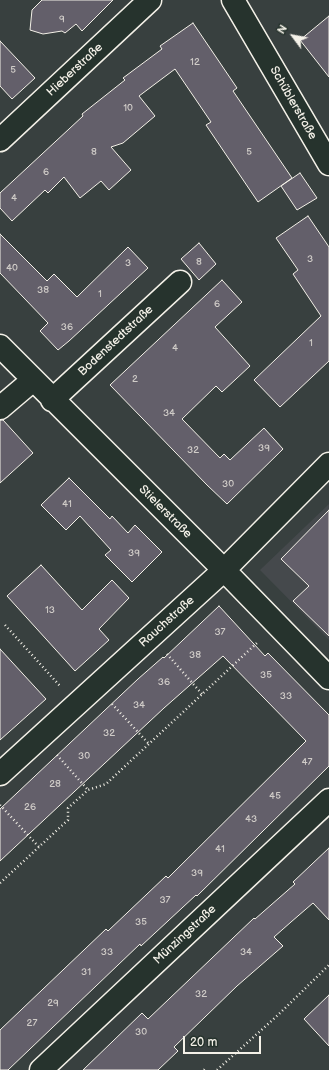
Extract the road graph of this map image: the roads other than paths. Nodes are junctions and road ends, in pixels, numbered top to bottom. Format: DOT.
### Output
graph roads {
  1 [pos="150,0"];
  2 [pos="233,0"];
  3 [pos="0,140"];
  4 [pos="329,164"];
  5 [pos="180,282"];
  6 [pos="0,346"];
  7 [pos="33,380"];
  8 [pos="52,400"];
  9 [pos="0,408"];
  10 [pos="329,464"];
  11 [pos="224,570"];
  12 [pos="329,678"];
  13 [pos="0,774"];
  14 [pos="329,800"];
  15 [pos="41,1070"];
  1 -- 3 [label="street, Hieberstraße"];
  2 -- 4 [label="street, Schüblerstraße"];
  5 -- 8 [label="street, Bodenstedtstraße"];
  6 -- 7 [label="street, Stielerstraße"];
  7 -- 8 [label="street, Stielerstraße"];
  7 -- 9 [label="street"];
  8 -- 11 [label="street, Stielerstraße"];
  10 -- 11 [label="street, Rauchstraße"];
  11 -- 12 [label="street, Stielerstraße"];
  11 -- 13 [label="street, Rauchstraße"];
  14 -- 15 [label="street, Münzingstraße"];
}
